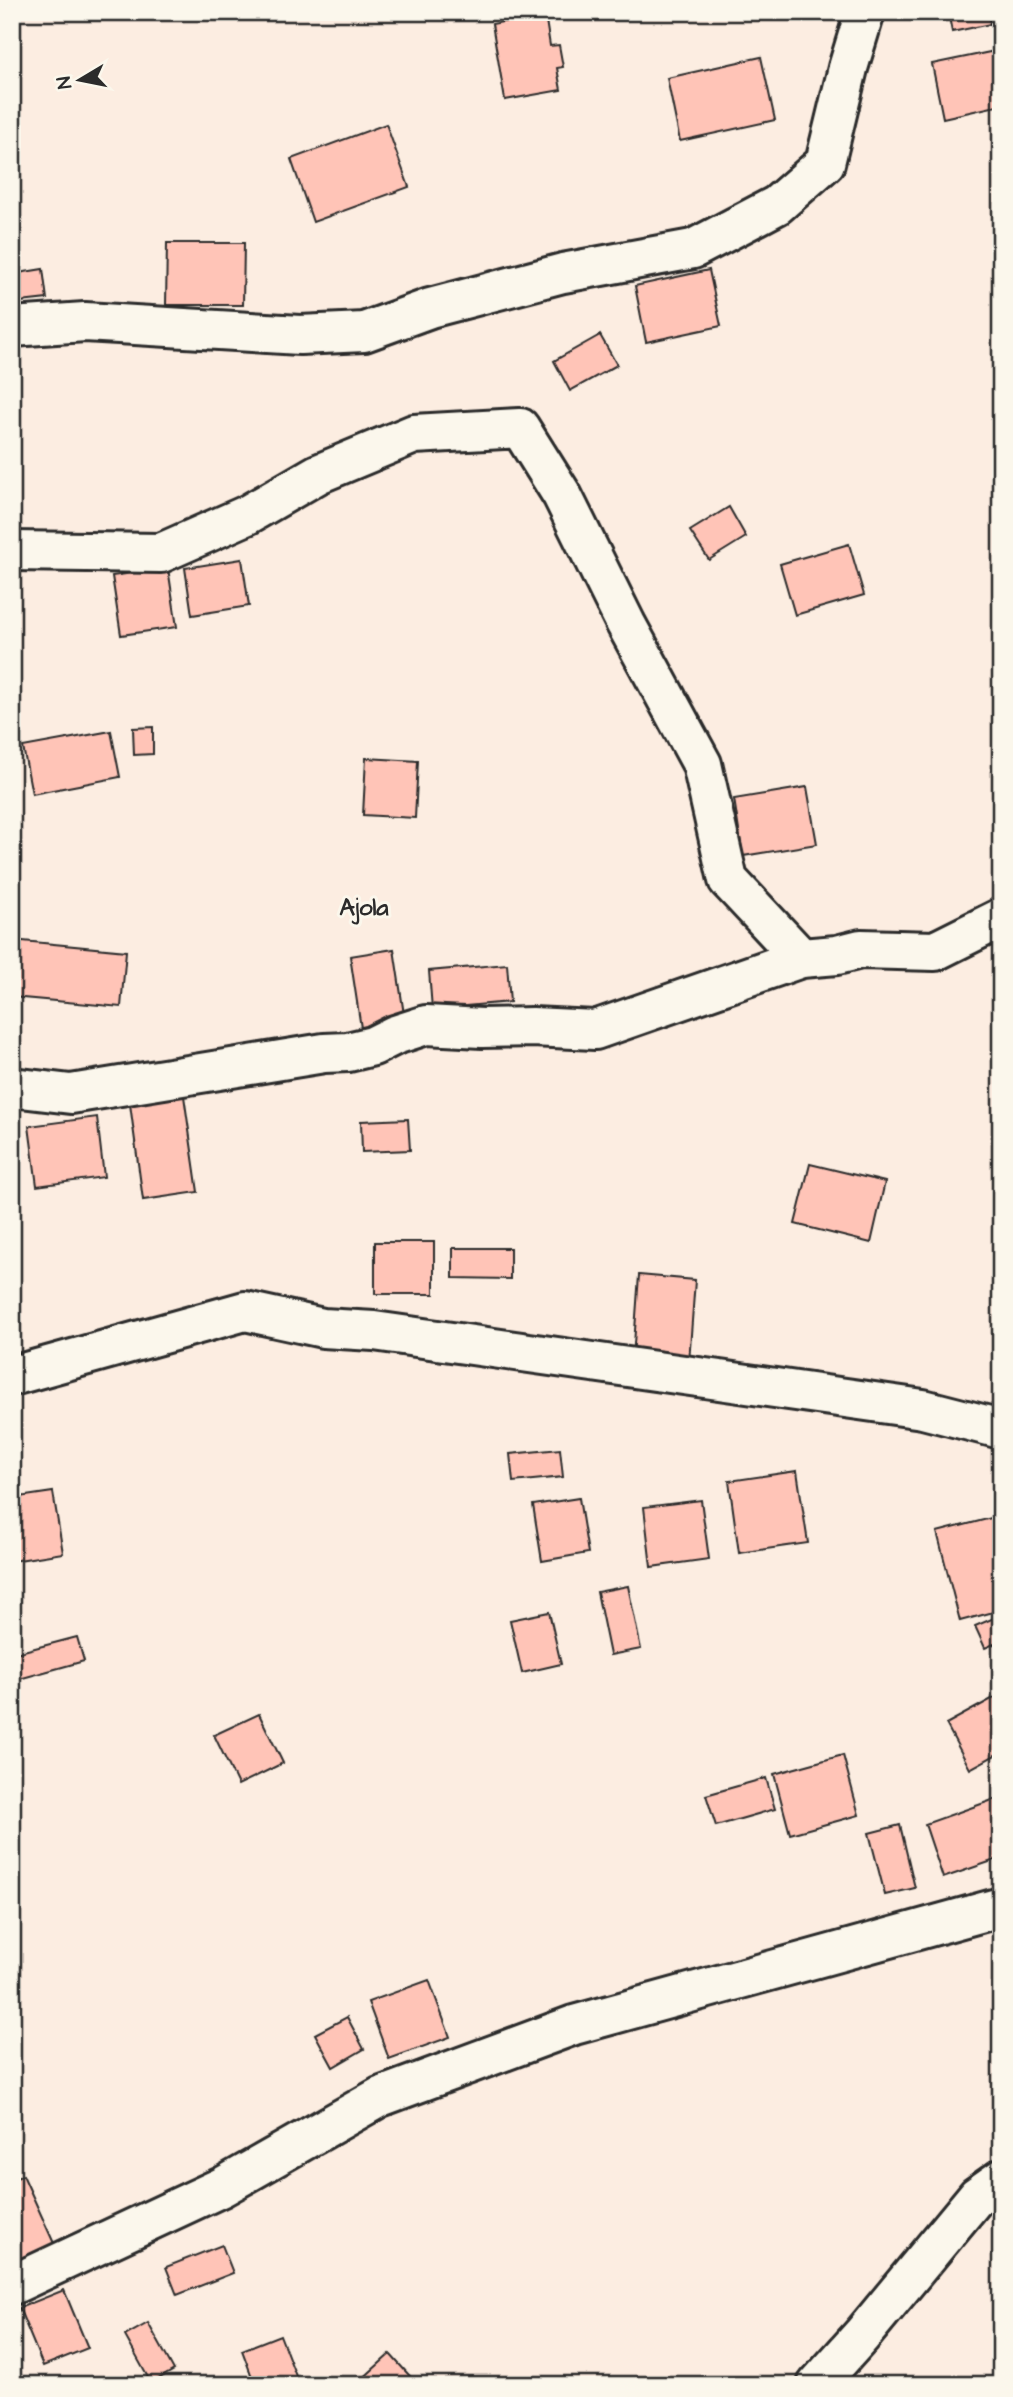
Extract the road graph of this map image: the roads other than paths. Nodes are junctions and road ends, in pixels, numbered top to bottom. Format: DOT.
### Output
graph roads {
  1 [pos="865,12"];
  2 [pos="12,327"];
  3 [pos="12,551"];
  4 [pos="1001,918"];
  5 [pos="801,958"];
  6 [pos="12,1087"];
  7 [pos="12,1376"];
  8 [pos="1001,1429"];
  9 [pos="1001,1907"];
  10 [pos="1001,2179"];
  11 [pos="12,2285"];
  12 [pos="817,2385"];
  1 -- 2 [label="street"];
  3 -- 5 [label="street"];
  4 -- 5 [label="street"];
  5 -- 6 [label="street"];
  7 -- 8 [label="street"];
  9 -- 11 [label="street"];
  10 -- 12 [label="street"];
}
